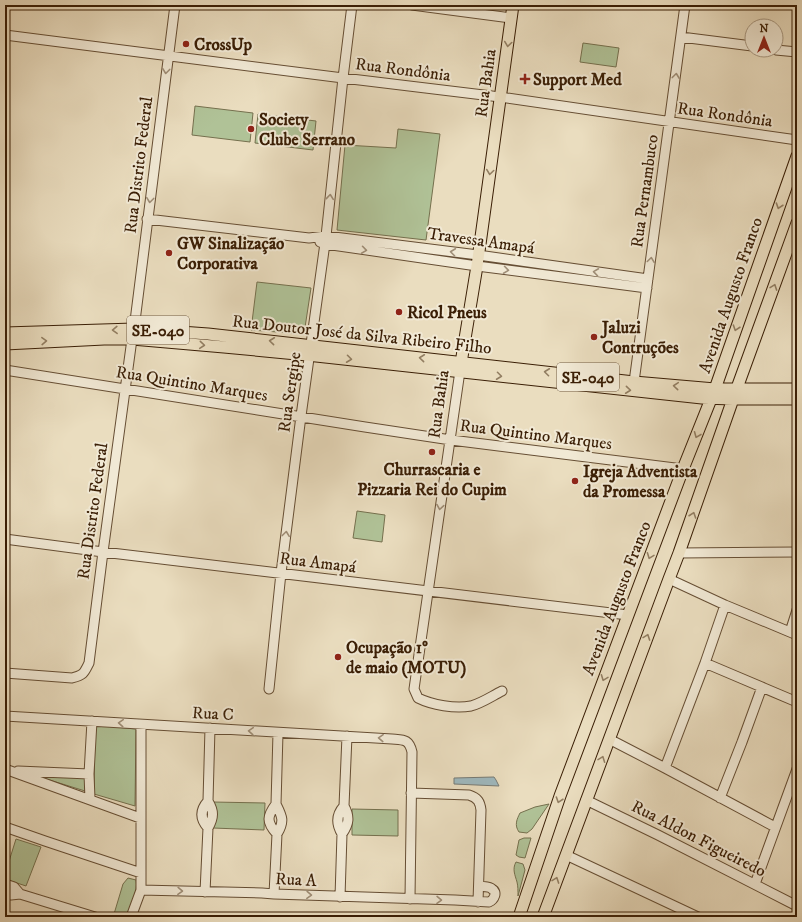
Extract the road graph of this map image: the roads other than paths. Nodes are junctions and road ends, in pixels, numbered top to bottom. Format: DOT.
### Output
graph roads {
  1 [pos="175,5"];
  2 [pos="352,5"];
  3 [pos="412,5"];
  4 [pos="513,5"];
  5 [pos="685,5"];
  6 [pos="511,18"];
  7 [pos="5,35"];
  8 [pos="681,37"];
  9 [pos="744,45"];
  10 [pos="784,51"];
  11 [pos="797,52"];
  12 [pos="168,56"];
  13 [pos="343,78"];
  14 [pos="500,97"];
  15 [pos="670,122"];
  16 [pos="797,140"];
  17 [pos="797,156"];
  18 [pos="147,219"];
  19 [pos="797,223"];
  20 [pos="326,240"];
  21 [pos="478,260"];
  22 [pos="648,279"];
  23 [pos="646,288"];
  24 [pos="5,333"];
  25 [pos="133,334"];
  26 [pos="5,344"];
  27 [pos="310,350"];
  28 [pos="460,367"];
  29 [pos="5,370"];
  30 [pos="634,382"];
  31 [pos="125,388"];
  32 [pos="797,389"];
  33 [pos="713,394"];
  34 [pos="735,394"];
  35 [pos="797,399"];
  36 [pos="301,416"];
  37 [pos="450,440"];
  38 [pos="683,469"];
  39 [pos="5,539"];
  40 [pos="103,552"];
  41 [pos="797,552"];
  42 [pos="679,553"];
  43 [pos="281,573"];
  44 [pos="669,578"];
  45 [pos="428,590"];
  46 [pos="725,605"];
  47 [pos="797,610"];
  48 [pos="628,615"];
  49 [pos="794,634"];
  50 [pos="705,664"];
  51 [pos="5,673"];
  52 [pos="762,687"];
  53 [pos="269,689"];
  54 [pos="502,691"];
  55 [pos="797,702"];
  56 [pos="5,716"];
  57 [pos="92,721"];
  58 [pos="141,725"];
  59 [pos="210,728"];
  60 [pos="278,733"];
  61 [pos="347,736"];
  62 [pos="609,739"];
  63 [pos="666,768"];
  64 [pos="797,768"];
  65 [pos="8,770"];
  66 [pos="89,774"];
  67 [pos="411,793"];
  68 [pos="720,798"];
  69 [pos="90,799"];
  70 [pos="586,800"];
  71 [pos="140,818"];
  72 [pos="5,827"];
  73 [pos="775,827"];
  74 [pos="566,855"];
  75 [pos="141,873"];
  76 [pos="5,884"];
  77 [pos="755,884"];
  78 [pos="479,886"];
  79 [pos="141,890"];
  80 [pos="205,892"];
  81 [pos="5,893"];
  82 [pos="20,894"];
  83 [pos="274,894"];
  84 [pos="340,896"];
  85 [pos="410,899"];
  86 [pos="478,902"];
  87 [pos="797,906"];
  88 [pos="95,917"];
  89 [pos="131,917"];
  90 [pos="519,917"];
  91 [pos="543,917"];
  92 [pos="698,917"];
  1 -- 12 [label="street, Rua Distrito Federal"];
  2 -- 13 [label="street, Rua Sergipe"];
  3 -- 6 [label="street"];
  4 -- 6 [label="main road, Rua Bahia"];
  5 -- 8 [label="street, Rua Pernambuco"];
  6 -- 14 [label="main road, Rua Bahia, one-way"];
  7 -- 12 [label="street, Rua Rondônia"];
  8 -- 9 [label="street"];
  15 -- 8 [label="street, Rua Pernambuco, one-way"];
  10 -- 11 [label="street"];
  12 -- 13 [label="street, Rua Rondônia"];
  12 -- 18 [label="street, Rua Distrito Federal, one-way"];
  13 -- 14 [label="street, Rua Rondônia"];
  20 -- 13 [label="street, Rua Sergipe, one-way"];
  14 -- 15 [label="street, Rua Rondônia"];
  14 -- 21 [label="main road, Rua Bahia, one-way"];
  15 -- 16 [label="street, Rua Rondônia"];
  22 -- 15 [label="street, Rua Pernambuco, one-way"];
  17 -- 33 [label="main road, Avenida Augusto Franco, one-way"];
  18 -- 20 [label="street, Travessa Amapá"];
  18 -- 25 [label="street, Rua Distrito Federal"];
  34 -- 19 [label="main road, one-way"];
  20 -- 21 [label="street, Travessa Amapá"];
  20 -- 27 [label="street, Rua Sergipe"];
  22 -- 21 [label="street, Travessa Amapá, one-way"];
  21 -- 23 [label="street, Travessa Amapá, one-way"];
  21 -- 28 [label="main road, Rua Bahia"];
  22 -- 23 [label="street, Rua Pernambuco"];
  23 -- 30 [label="street, Rua Pernambuco"];
  25 -- 24 [label="main road, Rua Doutor José da Silva Ribeiro Filho / SE-040, one-way"];
  26 -- 25 [label="main road, Rua Doutor José da Silva Ribeiro Filho / SE-040, one-way"];
  25 -- 27 [label="main road, Rua Doutor José da Silva Ribeiro Filho / SE-040"];
  25 -- 31 [label="street, Rua Distrito Federal"];
  27 -- 28 [label="main road, Rua Doutor José da Silva Ribeiro Filho / SE-040"];
  27 -- 36 [label="street, Rua Sergipe"];
  30 -- 28 [label="main road, Rua Doutor José da Silva Ribeiro Filho / SE-040, one-way"];
  28 -- 33 [label="main road, Rua Doutor José da Silva Ribeiro Filho / SE-040, one-way"];
  28 -- 37 [label="street, Rua Bahia"];
  29 -- 31 [label="street, Rua Quintino Marques"];
  33 -- 30 [label="main road, Rua Doutor José da Silva Ribeiro Filho / SE-040, one-way"];
  31 -- 36 [label="street, Rua Quintino Marques"];
  31 -- 40 [label="street, Rua Distrito Federal"];
  32 -- 34 [label="main road, SE-040"];
  33 -- 34 [label="main road, SE-040"];
  33 -- 38 [label="main road, Avenida Augusto Franco, one-way"];
  34 -- 35 [label="main road, SE-040"];
  42 -- 34 [label="main road, one-way"];
  36 -- 37 [label="street, Rua Quintino Marques"];
  43 -- 36 [label="street, Rua Sergipe, one-way"];
  37 -- 38 [label="street, Rua Quintino Marques"];
  37 -- 45 [label="street, Rua Bahia, one-way"];
  38 -- 48 [label="main road, Avenida Augusto Franco, one-way"];
  39 -- 40 [label="street, Rua Amapá"];
  40 -- 43 [label="street, Rua Amapá"];
  40 -- 51 [label="street, Rua Distrito Federal"];
  41 -- 42 [label="street"];
  42 -- 44 [label="main road"];
  43 -- 45 [label="street, Rua Amapá"];
  43 -- 53 [label="street, Rua Sergipe"];
  44 -- 46 [label="street"];
  62 -- 44 [label="main road, one-way"];
  45 -- 48 [label="street, Rua Amapá"];
  45 -- 54 [label="street, Rua Bahia"];
  46 -- 49 [label="street"];
  46 -- 50 [label="street"];
  47 -- 49 [label="street"];
  48 -- 90 [label="main road, Avenida Augusto Franco, one-way"];
  50 -- 52 [label="street"];
  50 -- 63 [label="street"];
  52 -- 55 [label="street"];
  52 -- 68 [label="street"];
  56 -- 57 [label="street, Rua C"];
  58 -- 57 [label="street, Rua C, one-way"];
  57 -- 66 [label="street"];
  58 -- 59 [label="street, Rua C"];
  58 -- 71 [label="street"];
  60 -- 59 [label="street, Rua C, one-way"];
  59 -- 80 [label="street"];
  60 -- 61 [label="street, Rua C"];
  60 -- 83 [label="street"];
  67 -- 61 [label="street, Rua C, one-way"];
  61 -- 84 [label="street"];
  62 -- 63 [label="street"];
  70 -- 62 [label="main road, one-way"];
  63 -- 68 [label="street"];
  64 -- 73 [label="street"];
  65 -- 66 [label="street"];
  65 -- 69 [label="street"];
  66 -- 69 [label="street"];
  67 -- 78 [label="street"];
  67 -- 85 [label="street"];
  68 -- 73 [label="street"];
  69 -- 71 [label="street"];
  70 -- 74 [label="main road"];
  70 -- 77 [label="street, Rua Aldon Figueiredo"];
  71 -- 75 [label="street"];
  72 -- 75 [label="street"];
  73 -- 77 [label="street"];
  91 -- 74 [label="main road, one-way"];
  74 -- 92 [label="street"];
  75 -- 79 [label="street"];
  76 -- 82 [label="street"];
  77 -- 87 [label="street, Rua Aldon Figueiredo"];
  78 -- 86 [label="street"];
  78 -- 86 [label="street, Rua A"];
  79 -- 80 [label="street, Rua A, one-way"];
  79 -- 89 [label="street"];
  80 -- 83 [label="street, Rua A"];
  81 -- 82 [label="street"];
  82 -- 88 [label="street"];
  83 -- 84 [label="street, Rua A, one-way"];
  84 -- 85 [label="street, Rua A"];
  85 -- 86 [label="street, Rua A, one-way"];
}
